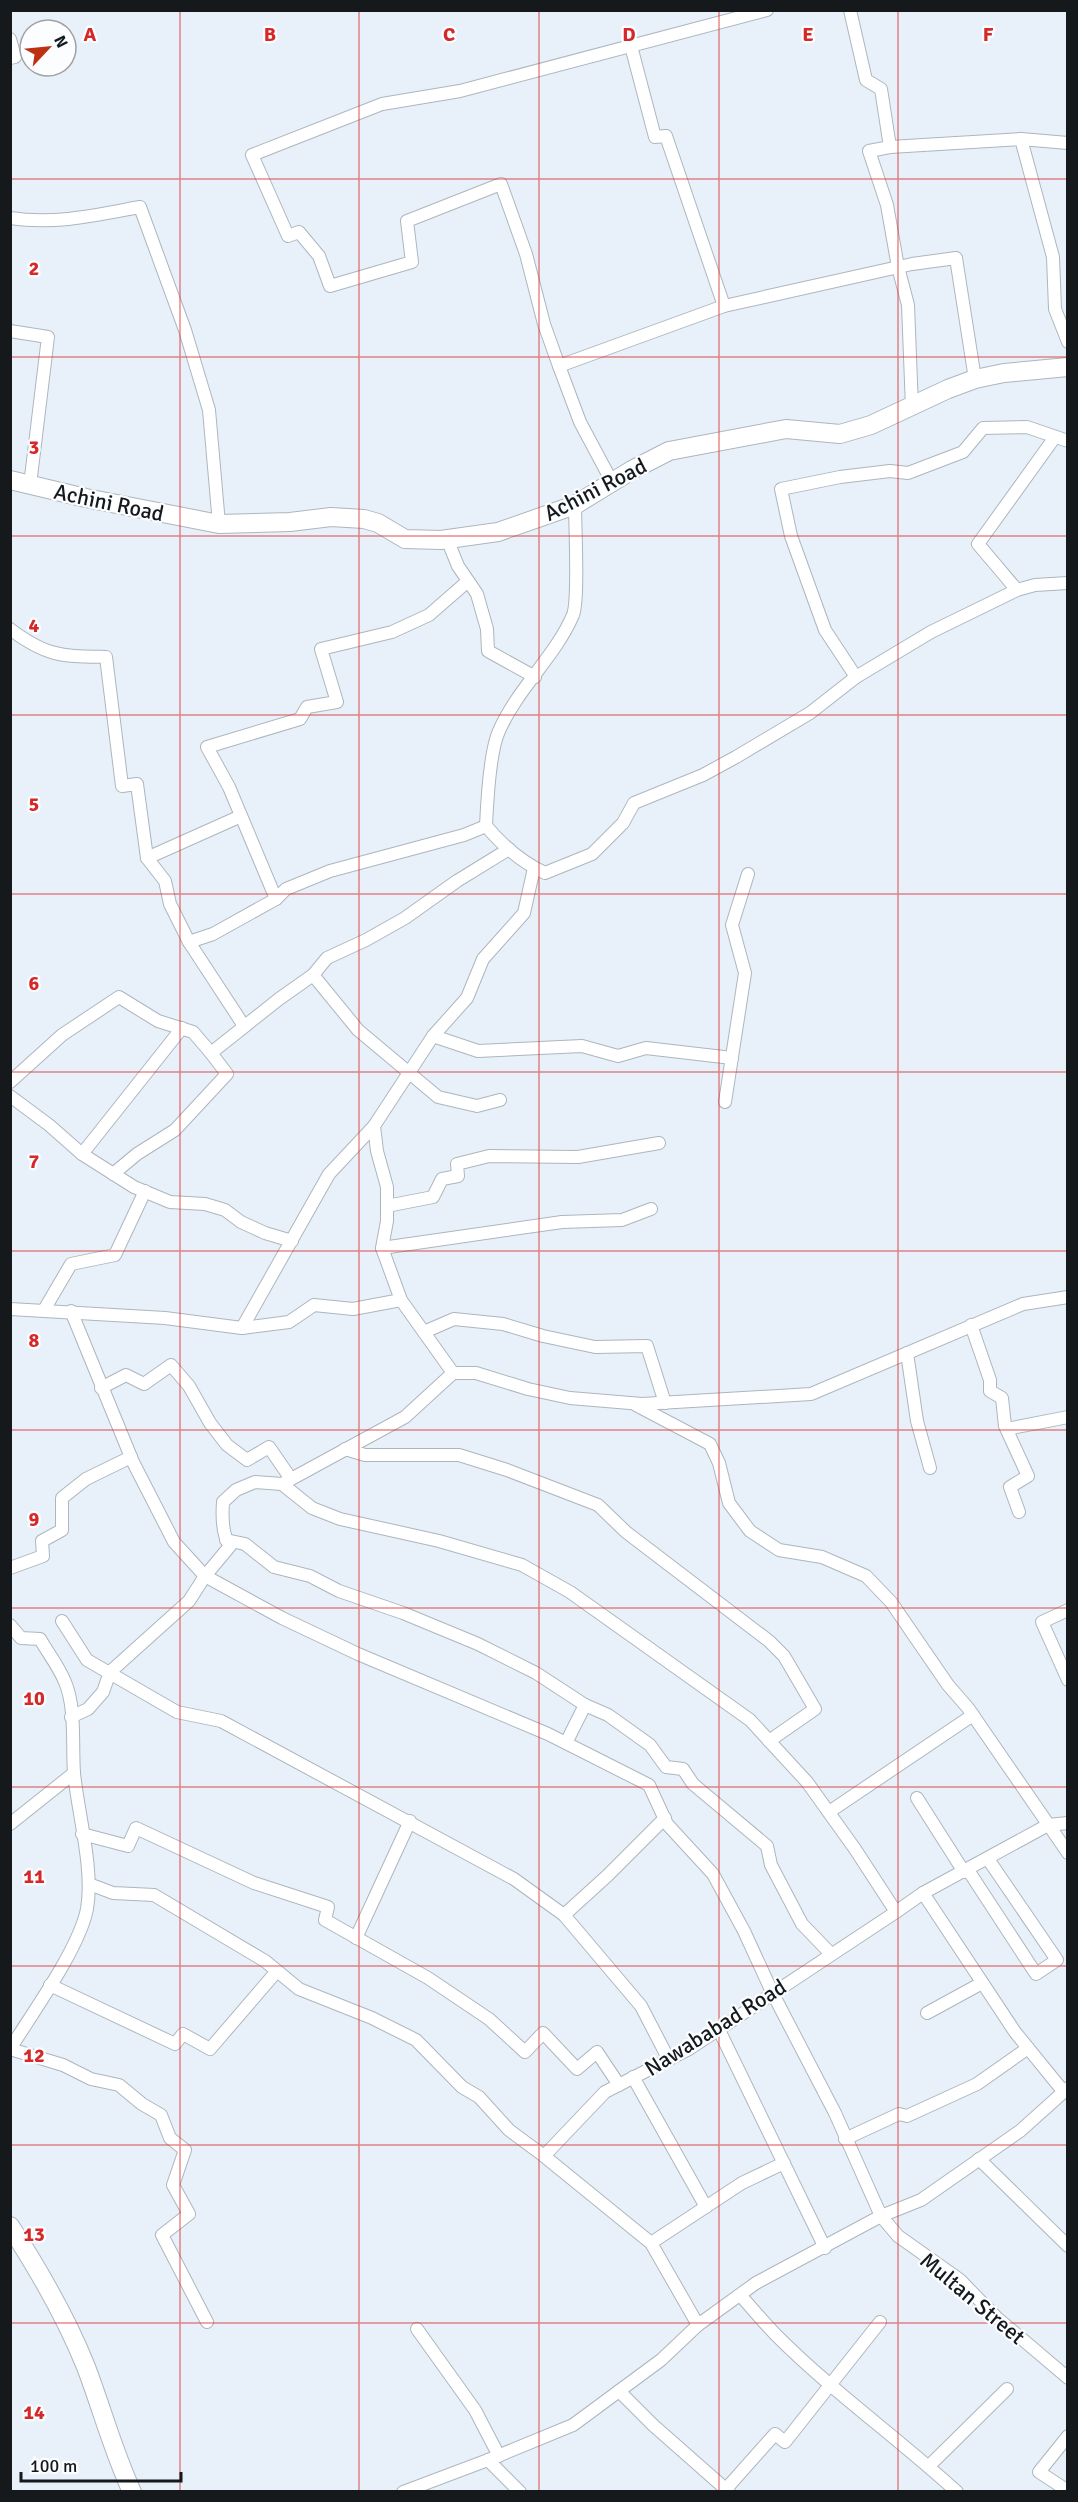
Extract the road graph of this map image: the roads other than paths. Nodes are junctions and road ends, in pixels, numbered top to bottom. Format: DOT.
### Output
graph roads {
  1 [pos="767,10"];
  2 [pos="850,10"];
  3 [pos="10,39"];
  4 [pos="631,46"];
  5 [pos="10,58"];
  6 [pos="1021,139"];
  7 [pos="1068,143"];
  8 [pos="890,147"];
  9 [pos="10,218"];
  10 [pos="898,267"];
  11 [pos="724,306"];
  12 [pos="10,331"];
  13 [pos="1068,342"];
  14 [pos="559,366"];
  15 [pos="1068,367"];
  16 [pos="975,379"];
  17 [pos="912,408"];
  18 [pos="1055,437"];
  19 [pos="1068,441"];
  20 [pos="10,480"];
  21 [pos="612,482"];
  22 [pos="30,485"];
  23 [pos="575,505"];
  24 [pos="219,524"];
  25 [pos="447,540"];
  26 [pos="468,581"];
  27 [pos="1068,583"];
  28 [pos="1017,590"];
  29 [pos="10,628"];
  30 [pos="535,676"];
  31 [pos="856,677"];
  32 [pos="241,816"];
  33 [pos="486,826"];
  34 [pos="509,849"];
  35 [pos="147,858"];
  36 [pos="534,868"];
  37 [pos="748,874"];
  38 [pos="276,899"];
  39 [pos="189,942"];
  40 [pos="313,975"];
  41 [pos="244,1026"];
  42 [pos="182,1028"];
  43 [pos="433,1036"];
  44 [pos="211,1053"];
  45 [pos="732,1058"];
  46 [pos="407,1073"];
  47 [pos="10,1082"];
  48 [pos="10,1096"];
  49 [pos="500,1100"];
  50 [pos="725,1102"];
  51 [pos="374,1126"];
  52 [pos="659,1143"];
  53 [pos="82,1154"];
  54 [pos="113,1173"];
  55 [pos="145,1191"];
  56 [pos="387,1206"];
  57 [pos="651,1209"];
  58 [pos="292,1241"];
  59 [pos="382,1248"];
  60 [pos="1068,1297"];
  61 [pos="401,1300"];
  62 [pos="10,1309"];
  63 [pos="44,1310"];
  64 [pos="71,1311"];
  65 [pos="971,1325"];
  66 [pos="243,1328"];
  67 [pos="424,1332"];
  68 [pos="907,1353"];
  69 [pos="453,1373"];
  70 [pos="100,1388"];
  71 [pos="632,1403"];
  72 [pos="665,1403"];
  73 [pos="1068,1418"];
  74 [pos="1007,1429"];
  75 [pos="345,1449"];
  76 [pos="131,1457"];
  77 [pos="930,1468"];
  78 [pos="286,1481"];
  79 [pos="1019,1512"];
  80 [pos="226,1540"];
  81 [pos="10,1568"];
  82 [pos="205,1576"];
  83 [pos="1068,1610"];
  84 [pos="62,1621"];
  85 [pos="10,1625"];
  86 [pos="16,1640"];
  87 [pos="110,1672"];
  88 [pos="1068,1680"];
  89 [pos="585,1705"];
  90 [pos="973,1715"];
  91 [pos="71,1717"];
  92 [pos="769,1741"];
  93 [pos="566,1743"];
  94 [pos="74,1773"];
  95 [pos="917,1798"];
  96 [pos="829,1812"];
  97 [pos="665,1818"];
  98 [pos="410,1821"];
  99 [pos="1068,1823"];
  100 [pos="10,1824"];
  101 [pos="1048,1826"];
  102 [pos="82,1834"];
  103 [pos="1068,1853"];
  104 [pos="988,1859"];
  105 [pos="966,1871"];
  106 [pos="89,1884"];
  107 [pos="923,1893"];
  108 [pos="896,1912"];
  109 [pos="564,1915"];
  110 [pos="356,1938"];
  111 [pos="831,1954"];
  112 [pos="277,1971"];
  113 [pos="982,1983"];
  114 [pos="50,1985"];
  115 [pos="772,1992"];
  116 [pos="927,2013"];
  117 [pos="718,2028"];
  118 [pos="1028,2048"];
  119 [pos="10,2049"];
  120 [pos="668,2058"];
  121 [pos="633,2077"];
  122 [pos="619,2085"];
  123 [pos="1066,2090"];
  124 [pos="845,2139"];
  125 [pos="544,2156"];
  126 [pos="979,2159"];
  127 [pos="784,2163"];
  128 [pos="706,2207"];
  129 [pos="881,2216"];
  130 [pos="10,2226"];
  131 [pos="651,2243"];
  132 [pos="1068,2246"];
  133 [pos="825,2248"];
  134 [pos="740,2295"];
  135 [pos="207,2322"];
  136 [pos="880,2322"];
  137 [pos="698,2325"];
  138 [pos="417,2329"];
  139 [pos="1068,2378"];
  140 [pos="830,2384"];
  141 [pos="1007,2389"];
  142 [pos="619,2391"];
  143 [pos="1068,2436"];
  144 [pos="494,2458"];
  145 [pos="929,2466"];
  146 [pos="728,2490"];
  147 [pos="1063,2490"];
  148 [pos="132,2492"];
  149 [pos="403,2492"];
  150 [pos="519,2492"];
  151 [pos="957,2492"];
  1 -- 4 [label="street"];
  2 -- 8 [label="street"];
  3 -- 5 [label="street"];
  4 -- 11 [label="street"];
  4 -- 14 [label="street"];
  6 -- 7 [label="street"];
  6 -- 8 [label="street"];
  6 -- 13 [label="street"];
  8 -- 10 [label="street"];
  9 -- 24 [label="street"];
  10 -- 11 [label="street"];
  10 -- 16 [label="street"];
  10 -- 17 [label="street"];
  11 -- 14 [label="street"];
  12 -- 22 [label="street"];
  14 -- 21 [label="street"];
  15 -- 16 [label="main road, Achini Road"];
  16 -- 17 [label="main road, Achini Road"];
  17 -- 21 [label="main road, Achini Road"];
  18 -- 19 [label="street"];
  18 -- 28 [label="street"];
  18 -- 31 [label="street"];
  20 -- 22 [label="main road, Achini Road"];
  21 -- 23 [label="main road, Achini Road"];
  22 -- 24 [label="main road, Achini Road"];
  23 -- 25 [label="main road, Achini Road"];
  23 -- 30 [label="street"];
  24 -- 25 [label="main road, Achini Road"];
  25 -- 26 [label="street"];
  26 -- 30 [label="street"];
  26 -- 32 [label="street"];
  27 -- 28 [label="street"];
  28 -- 31 [label="street"];
  29 -- 35 [label="street"];
  30 -- 33 [label="street"];
  31 -- 36 [label="street"];
  32 -- 35 [label="street"];
  32 -- 38 [label="street"];
  33 -- 34 [label="street"];
  33 -- 38 [label="street"];
  34 -- 36 [label="street"];
  34 -- 40 [label="street"];
  35 -- 39 [label="street"];
  36 -- 43 [label="street"];
  37 -- 45 [label="street"];
  38 -- 39 [label="street"];
  39 -- 41 [label="street"];
  40 -- 41 [label="street"];
  40 -- 46 [label="street"];
  41 -- 44 [label="street"];
  42 -- 44 [label="street"];
  42 -- 47 [label="street"];
  42 -- 53 [label="street"];
  43 -- 45 [label="street"];
  43 -- 46 [label="street"];
  44 -- 54 [label="street"];
  45 -- 50 [label="street"];
  46 -- 49 [label="street"];
  46 -- 51 [label="street"];
  48 -- 53 [label="street"];
  51 -- 56 [label="street"];
  51 -- 58 [label="street"];
  52 -- 56 [label="street"];
  53 -- 54 [label="street"];
  54 -- 55 [label="street"];
  55 -- 58 [label="street"];
  55 -- 63 [label="street"];
  56 -- 59 [label="street"];
  57 -- 59 [label="street"];
  58 -- 66 [label="street"];
  59 -- 61 [label="street"];
  60 -- 65 [label="street"];
  61 -- 66 [label="street"];
  61 -- 67 [label="street"];
  62 -- 63 [label="street"];
  63 -- 64 [label="street"];
  64 -- 66 [label="street"];
  64 -- 70 [label="street, Multan Street"];
  65 -- 68 [label="street"];
  65 -- 74 [label="street"];
  67 -- 69 [label="street"];
  67 -- 72 [label="street"];
  68 -- 72 [label="street"];
  68 -- 77 [label="street"];
  69 -- 71 [label="street"];
  69 -- 75 [label="street"];
  70 -- 76 [label="street, Multan Street"];
  70 -- 78 [label="street"];
  71 -- 72 [label="street"];
  71 -- 90 [label="street"];
  73 -- 74 [label="street"];
  74 -- 79 [label="street"];
  75 -- 78 [label="street"];
  75 -- 92 [label="street"];
  76 -- 81 [label="street"];
  76 -- 82 [label="street, Multan Street"];
  78 -- 80 [label="street"];
  78 -- 92 [label="street"];
  80 -- 82 [label="street"];
  80 -- 89 [label="street"];
  82 -- 87 [label="street"];
  82 -- 93 [label="street, Multan Street"];
  83 -- 88 [label="street"];
  84 -- 87 [label="street"];
  85 -- 86 [label="street"];
  86 -- 91 [label="street"];
  87 -- 91 [label="street"];
  87 -- 98 [label="street"];
  89 -- 93 [label="street"];
  89 -- 111 [label="street"];
  90 -- 96 [label="street"];
  90 -- 101 [label="street"];
  91 -- 94 [label="street"];
  92 -- 96 [label="street"];
  93 -- 97 [label="street, Multan Street"];
  94 -- 100 [label="street"];
  94 -- 102 [label="street"];
  95 -- 105 [label="street"];
  96 -- 108 [label="street"];
  97 -- 109 [label="street"];
  97 -- 115 [label="street, Multan Street"];
  98 -- 109 [label="street"];
  98 -- 110 [label="street"];
  99 -- 101 [label="street"];
  101 -- 103 [label="street"];
  101 -- 104 [label="street"];
  102 -- 106 [label="street"];
  102 -- 110 [label="street"];
  104 -- 105 [label="street"];
  104 -- 105 [label="street"];
  105 -- 107 [label="street"];
  106 -- 112 [label="street"];
  106 -- 114 [label="street"];
  107 -- 108 [label="street, Nawababad Road"];
  107 -- 113 [label="street"];
  108 -- 111 [label="street, Nawababad Road"];
  109 -- 120 [label="street"];
  110 -- 122 [label="street"];
  111 -- 115 [label="street, Nawababad Road"];
  112 -- 114 [label="street"];
  112 -- 125 [label="street"];
  113 -- 116 [label="street"];
  113 -- 118 [label="street"];
  114 -- 119 [label="street"];
  115 -- 117 [label="street, Nawababad Road"];
  115 -- 124 [label="street, Multan Street"];
  117 -- 120 [label="street, Nawababad Road"];
  117 -- 127 [label="street"];
  118 -- 123 [label="street"];
  118 -- 124 [label="street"];
  119 -- 135 [label="street"];
  120 -- 121 [label="street, Nawababad Road"];
  121 -- 122 [label="street, Nawababad Road"];
  121 -- 128 [label="street"];
  122 -- 125 [label="street, Nawababad Road"];
  123 -- 126 [label="street"];
  124 -- 129 [label="street, Multan Street"];
  125 -- 131 [label="street"];
  126 -- 129 [label="street"];
  126 -- 132 [label="street"];
  127 -- 128 [label="street"];
  127 -- 133 [label="street"];
  128 -- 131 [label="street"];
  129 -- 133 [label="street"];
  129 -- 139 [label="street, Multan Street"];
  130 -- 148 [label="main road"];
  131 -- 137 [label="street"];
  133 -- 134 [label="street"];
  134 -- 137 [label="street"];
  134 -- 140 [label="street"];
  136 -- 140 [label="street"];
  137 -- 142 [label="street"];
  138 -- 144 [label="street"];
  140 -- 145 [label="street"];
  140 -- 146 [label="street"];
  141 -- 145 [label="street"];
  142 -- 144 [label="street"];
  142 -- 146 [label="street"];
  143 -- 147 [label="street"];
  144 -- 149 [label="street"];
  144 -- 150 [label="street"];
  145 -- 151 [label="street"];
}
